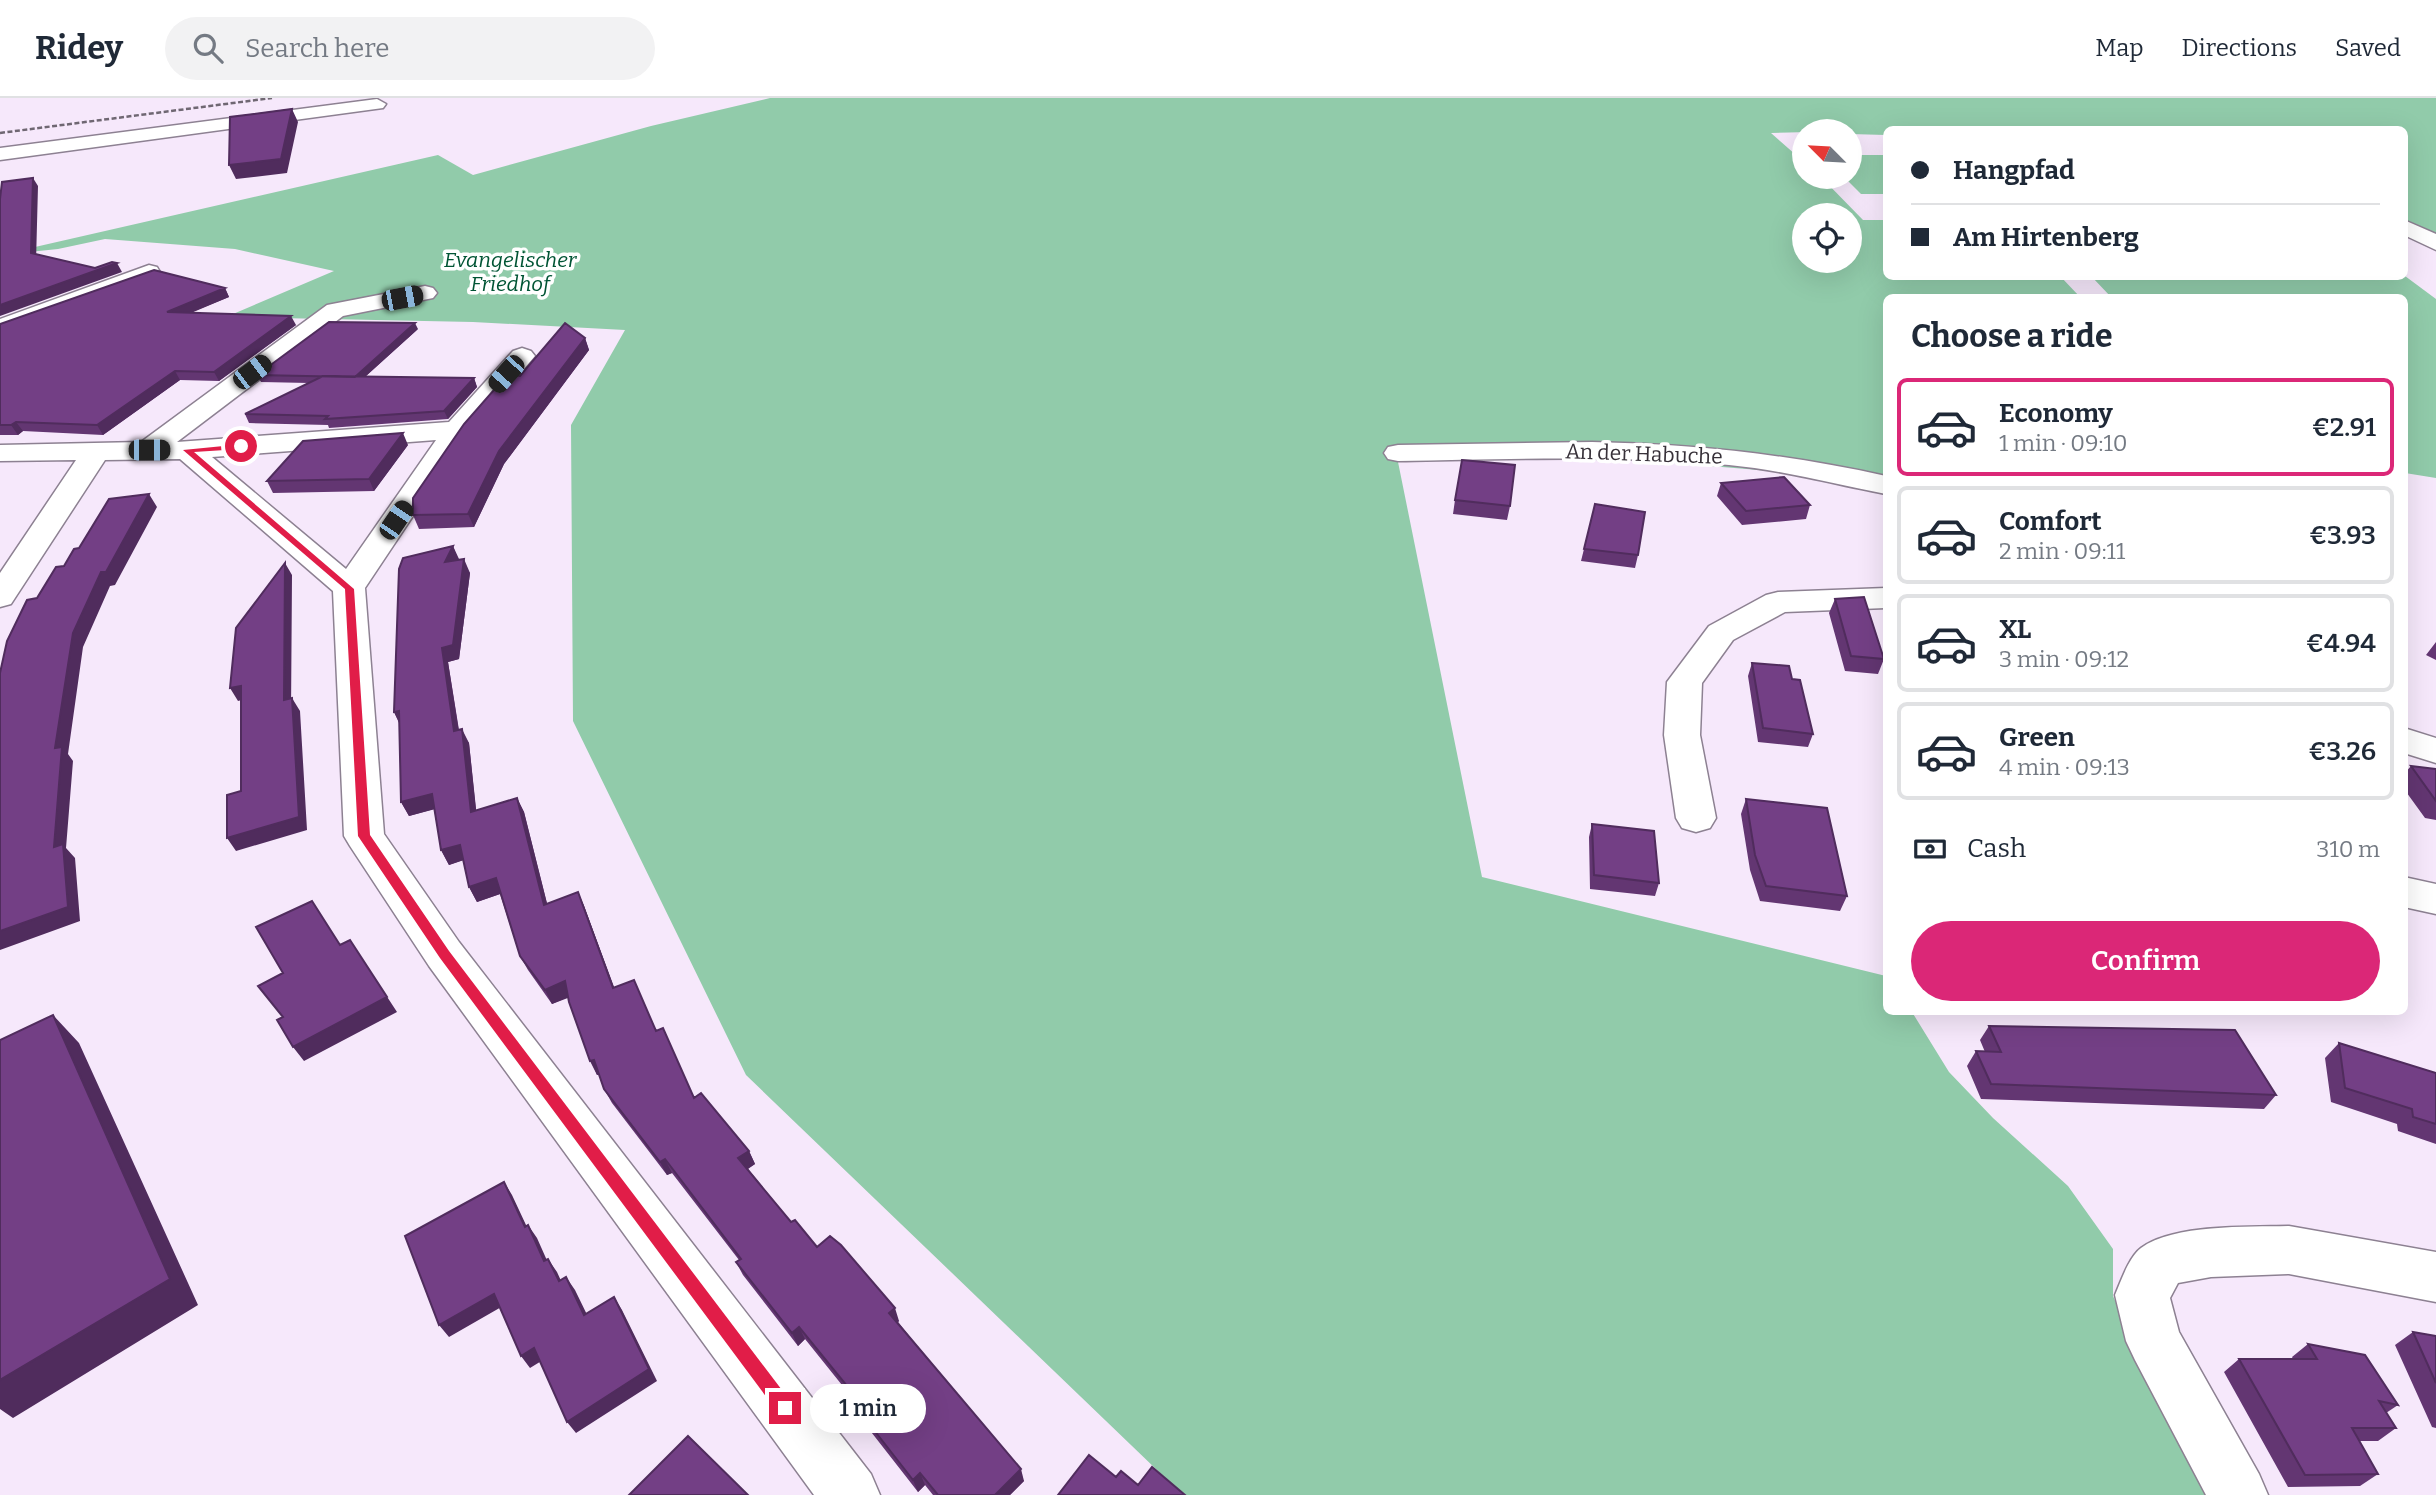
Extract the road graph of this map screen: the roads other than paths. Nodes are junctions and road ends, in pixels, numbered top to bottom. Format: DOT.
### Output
graph roads {
  1 [pos="377,104"];
  2 [pos="0,154"];
  3 [pos="2408,228"];
  4 [pos="2436,243"];
  5 [pos="149,272"];
  6 [pos="425,293"];
  7 [pos="0,327"];
  8 [pos="522,356"];
  9 [pos="457,430"];
  10 [pos="149,450"];
  11 [pos="187,450"];
  12 [pos="0,453"];
  13 [pos="95,453"];
  14 [pos="1398,453"];
  15 [pos="1883,484"];
  16 [pos="349,589"];
  17 [pos="0,597"];
  18 [pos="1883,598"];
  19 [pos="2408,741"];
  20 [pos="2436,751"];
  21 [pos="1696,818"];
  22 [pos="2408,893"];
  23 [pos="2436,899"];
  24 [pos="2436,1277"];
  25 [pos="850,1495"];
  26 [pos="2238,1495"];
  1 -- 2 [label="street"];
  3 -- 4 [label="street"];
  5 -- 7 [label="street"];
  6 -- 10 [label="street"];
  8 -- 9 [label="street"];
  9 -- 11 [label="street"];
  9 -- 16 [label="street"];
  10 -- 11 [label="street"];
  10 -- 13 [label="street"];
  11 -- 16 [label="street"];
  12 -- 13 [label="street"];
  13 -- 17 [label="street"];
  14 -- 15 [label="street, An der Habuche"];
  16 -- 25 [label="street"];
  18 -- 21 [label="street"];
  19 -- 20 [label="street"];
  22 -- 23 [label="street"];
  24 -- 26 [label="street"];
}
